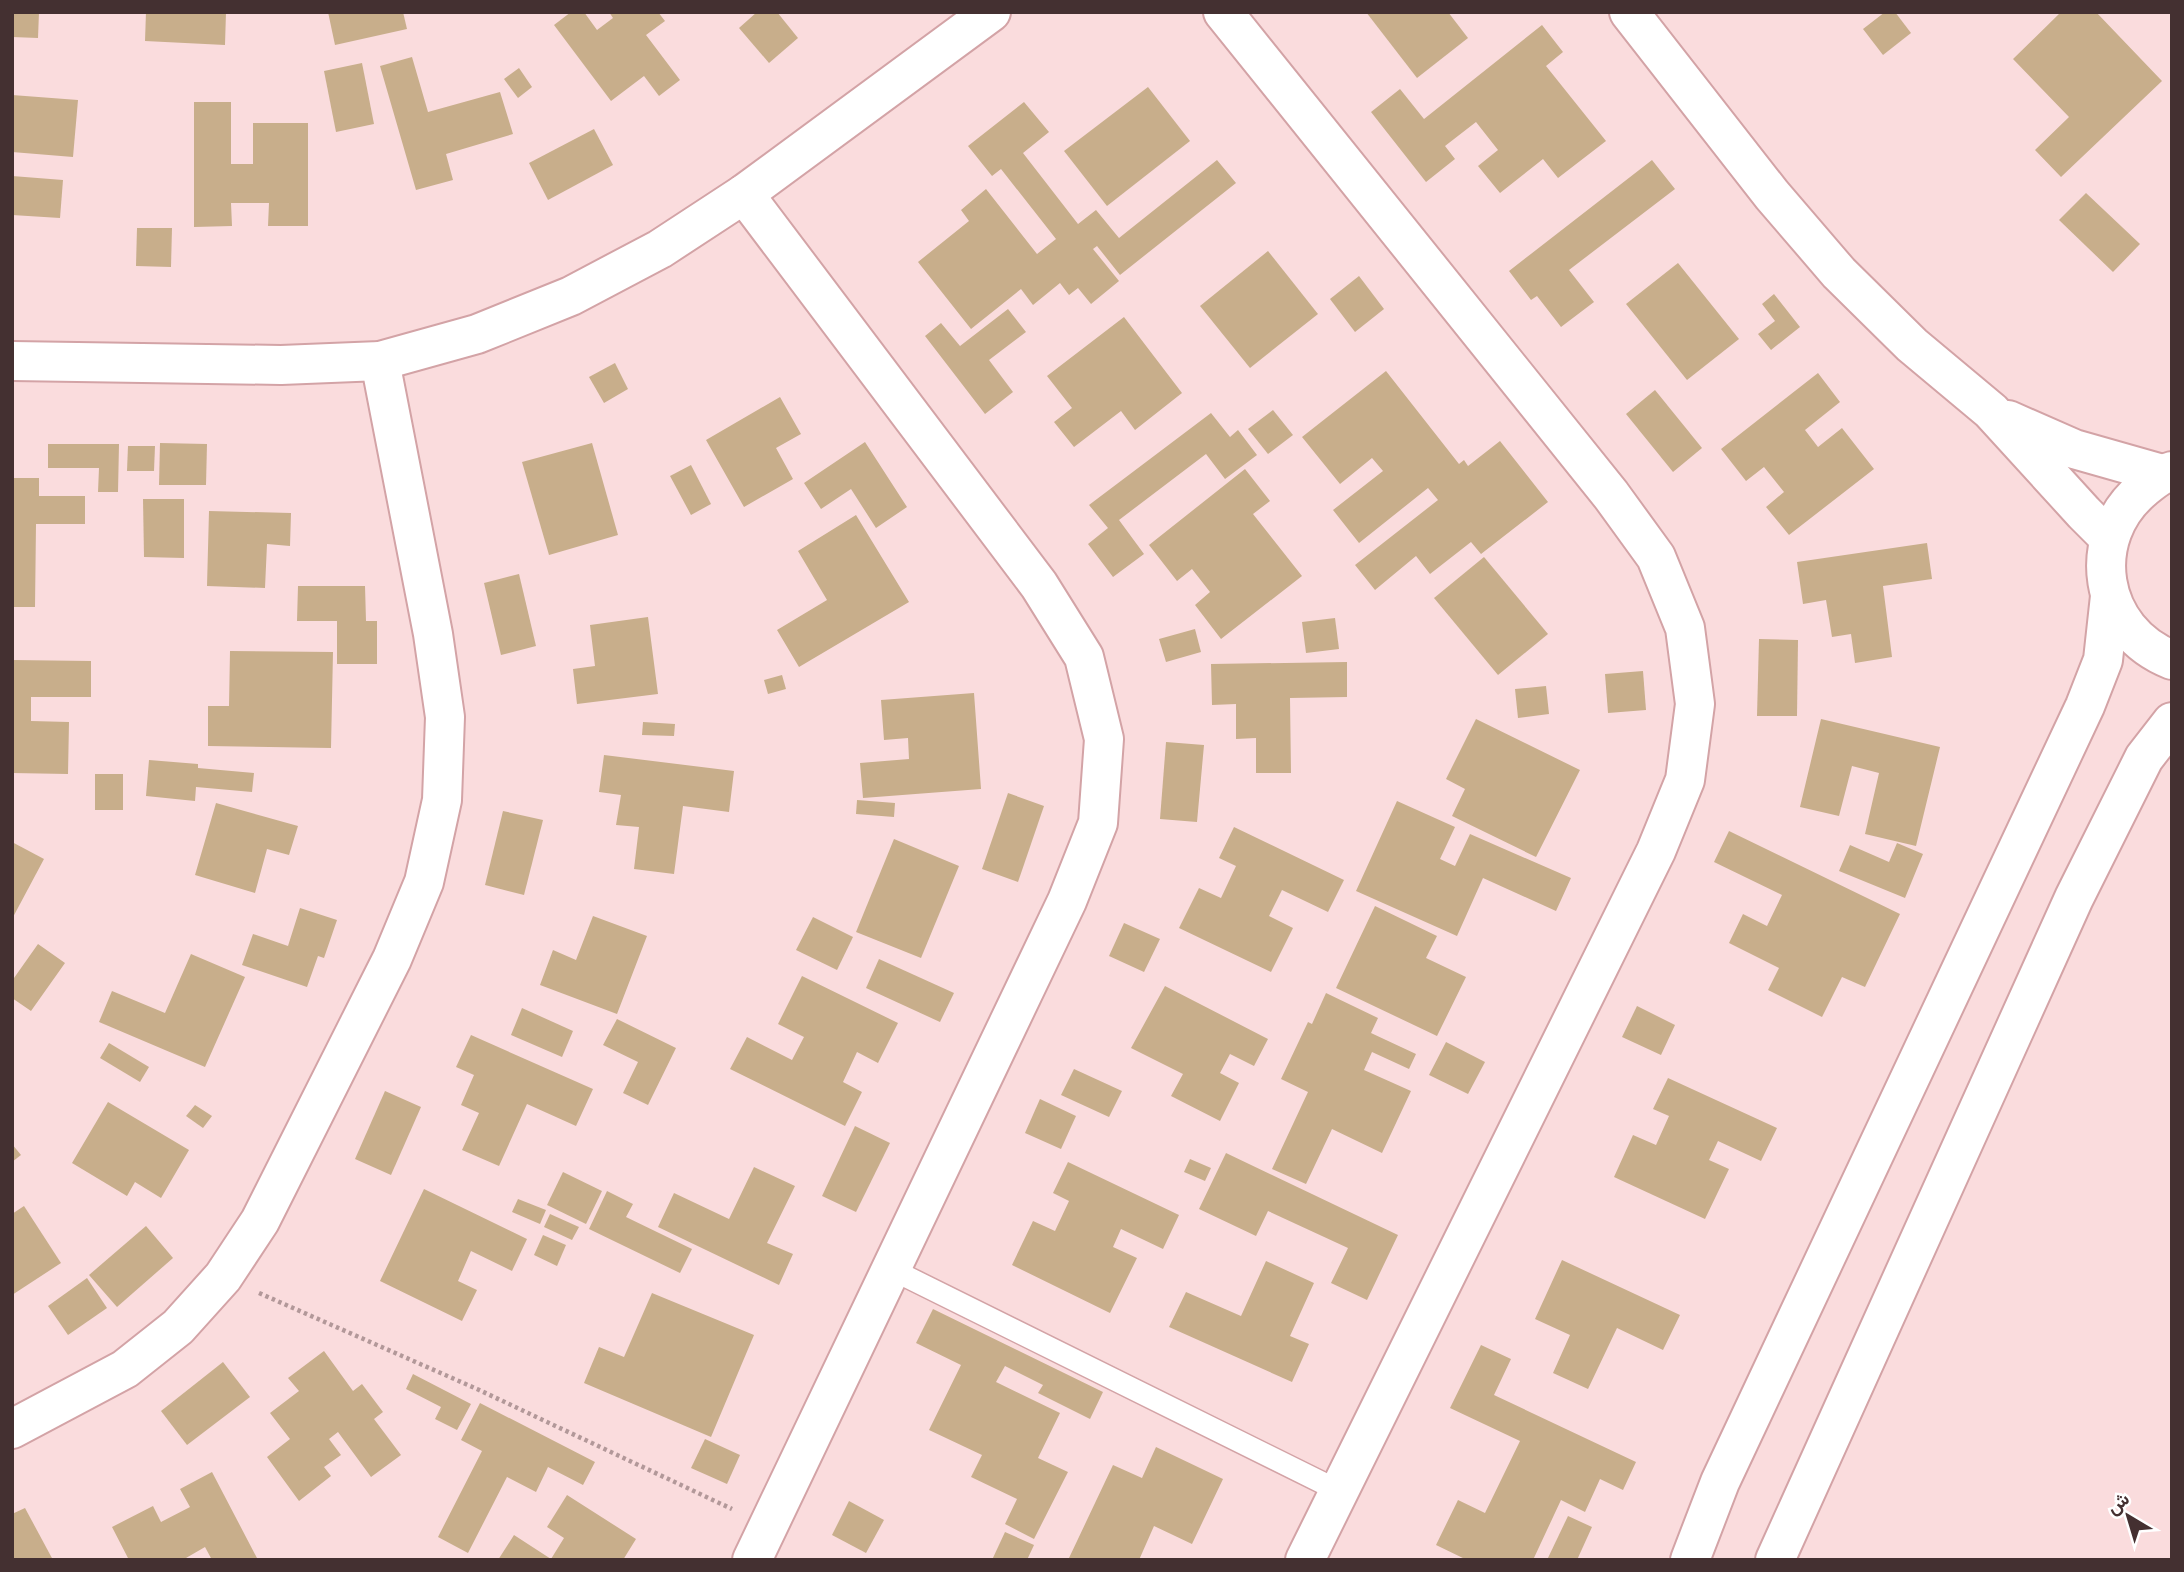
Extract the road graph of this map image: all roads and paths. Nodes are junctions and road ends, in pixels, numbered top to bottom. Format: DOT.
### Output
graph roads {
  1 [pos="991,12"];
  2 [pos="1223,12"];
  3 [pos="1629,12"];
  4 [pos="744,194"];
  5 [pos="380,360"];
  6 [pos="12,361"];
  7 [pos="1991,411"];
  8 [pos="2167,472"];
  9 [pos="2109,538"];
  10 [pos="2109,596"];
  11 [pos="2172,660"];
  12 [pos="2172,722"];
  13 [pos="2172,765"];
  14 [pos="2074,898"];
  15 [pos="891,1269"];
  16 [pos="223,1277"];
  17 [pos="12,1429"];
  18 [pos="1339,1491"];
  19 [pos="760,1543"];
  20 [pos="1319,1555"];
  21 [pos="1690,1560"];
  22 [pos="1775,1560"];
  1 -- 4 [label="street"];
  2 -- 18 [label="street"];
  3 -- 7 [label="street"];
  4 -- 5 [label="street"];
  4 -- 15 [label="street"];
  5 -- 6 [label="street"];
  5 -- 16 [label="street"];
  7 -- 8 [label="street"];
  7 -- 9 [label="street"];
  8 -- 9 [label="street"];
  9 -- 10 [label="street"];
  10 -- 11 [label="street"];
  10 -- 21 [label="street"];
  12 -- 14 [label="street"];
  13 -- 14 [label="street"];
  14 -- 22 [label="street"];
  15 -- 18 [label="lane"];
  15 -- 19 [label="street"];
  16 -- 17 [label="street"];
  16 -- 19 [label="path"];
  18 -- 20 [label="street"];
}
